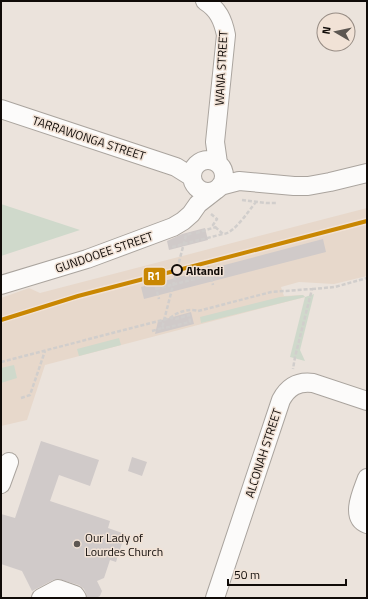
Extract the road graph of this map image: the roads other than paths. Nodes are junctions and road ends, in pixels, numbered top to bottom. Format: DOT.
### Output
graph roads {
  1 [pos="204,1"];
  2 [pos="1,109"];
  3 [pos="367,173"];
  4 [pos="204,175"];
  5 [pos="239,181"];
  6 [pos="218,188"];
  7 [pos="1,285"];
  8 [pos="367,401"];
  9 [pos="9,462"];
  10 [pos="367,478"];
  11 [pos="1,484"];
  12 [pos="367,524"];
  13 [pos="41,598"];
  14 [pos="77,598"];
  15 [pos="215,598"];
  1 -- 4 [label="street, WANA STREET"];
  2 -- 4 [label="street, TARRAWONGA STREET"];
  3 -- 5 [label="street, GUNDOOEE STREET"];
  4 -- 5 [label="street"];
  4 -- 6 [label="street, GUNDOOEE STREET"];
  4 -- 6 [label="street"];
  4 -- 7 [label="street, GUNDOOEE STREET"];
  5 -- 6 [label="street, GUNDOOEE STREET"];
  8 -- 15 [label="street, ALCONAH STREET"];
  9 -- 11 [label="street"];
  10 -- 12 [label="street"];
  13 -- 14 [label="street"];
}
